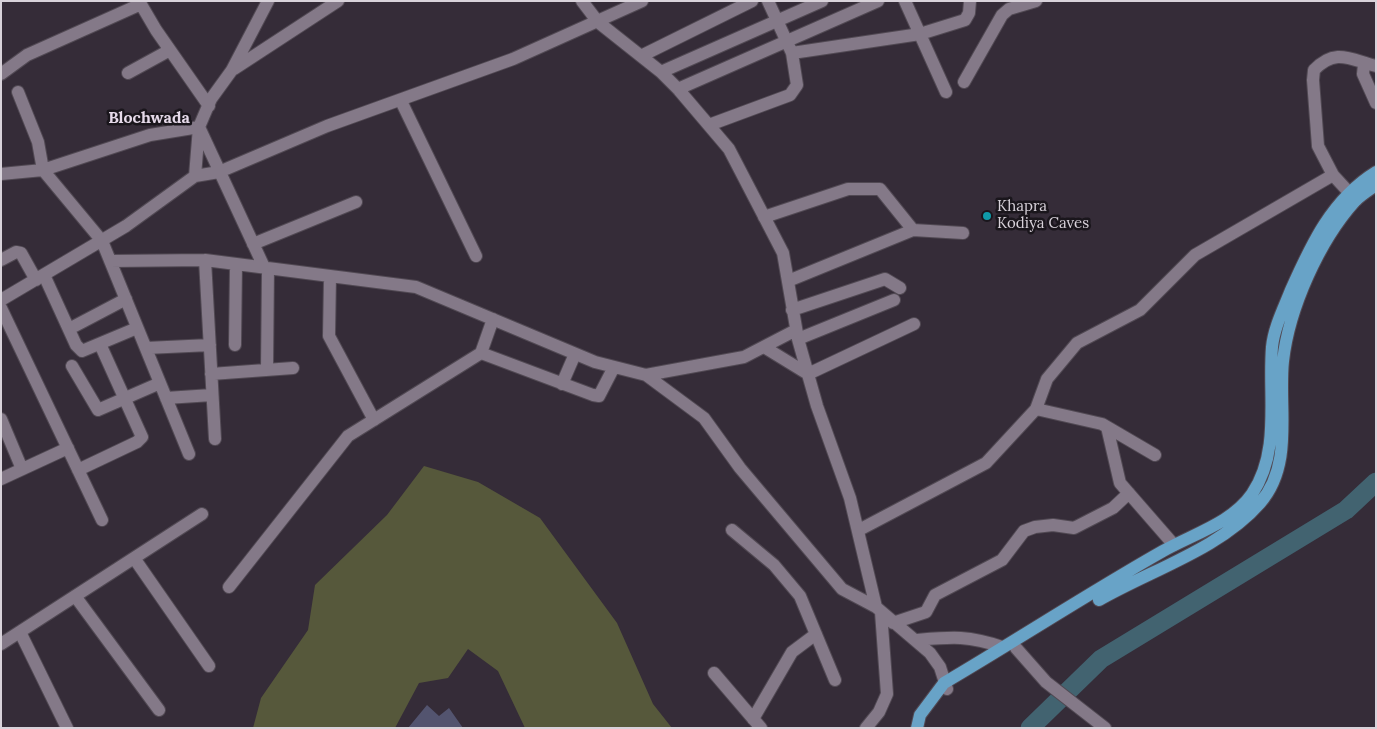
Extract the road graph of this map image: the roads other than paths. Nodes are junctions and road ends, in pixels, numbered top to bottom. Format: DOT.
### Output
graph roads {
  1 [pos="268,1"];
  2 [pos="338,1"];
  3 [pos="642,1"];
  4 [pos="752,1"];
  5 [pos="768,1"];
  6 [pos="822,1"];
  7 [pos="878,1"];
  8 [pos="905,1"];
  9 [pos="970,1"];
  10 [pos="1036,1"];
  11 [pos="585,2"];
  12 [pos="140,3"];
  13 [pos="777,21"];
  14 [pos="598,22"];
  15 [pos="920,34"];
  16 [pos="786,41"];
  17 [pos="170,50"];
  18 [pos="792,53"];
  19 [pos="641,56"];
  20 [pos="1370,65"];
  21 [pos="232,70"];
  22 [pos="660,72"];
  23 [pos="128,73"];
  24 [pos="1,74"];
  25 [pos="964,82"];
  26 [pos="678,89"];
  27 [pos="18,92"];
  28 [pos="946,92"];
  29 [pos="401,101"];
  30 [pos="1376,103"];
  31 [pos="208,106"];
  32 [pos="709,125"];
  33 [pos="199,127"];
  34 [pos="43,170"];
  35 [pos="219,172"];
  36 [pos="1376,172"];
  37 [pos="1,174"];
  38 [pos="1333,175"];
  39 [pos="195,176"];
  40 [pos="1376,185"];
  41 [pos="1353,197"];
  42 [pos="356,202"];
  43 [pos="764,217"];
  44 [pos="913,230"];
  45 [pos="963,233"];
  46 [pos="102,241"];
  47 [pos="253,244"];
  48 [pos="476,256"];
  49 [pos="1,260"];
  50 [pos="205,260"];
  51 [pos="110,261"];
  52 [pos="236,264"];
  53 [pos="266,268"];
  54 [pos="330,276"];
  55 [pos="40,277"];
  56 [pos="788,281"];
  57 [pos="126,299"];
  58 [pos="1,300"];
  59 [pos="1,308"];
  60 [pos="792,310"];
  61 [pos="493,319"];
  62 [pos="914,324"];
  63 [pos="137,328"];
  64 [pos="69,329"];
  65 [pos="797,335"];
  66 [pos="100,344"];
  67 [pos="210,345"];
  68 [pos="235,346"];
  69 [pos="764,347"];
  70 [pos="146,348"];
  71 [pos="480,353"];
  72 [pos="575,354"];
  73 [pos="72,366"];
  74 [pos="614,367"];
  75 [pos="293,368"];
  76 [pos="267,370"];
  77 [pos="211,374"];
  78 [pos="808,374"];
  79 [pos="646,375"];
  80 [pos="160,383"];
  81 [pos="562,384"];
  82 [pos="212,395"];
  83 [pos="126,398"];
  84 [pos="166,398"];
  85 [pos="1036,409"];
  86 [pos="1,419"];
  87 [pos="374,420"];
  88 [pos="1107,427"];
  89 [pos="215,439"];
  90 [pos="5,441"];
  91 [pos="68,448"];
  92 [pos="189,454"];
  93 [pos="1155,455"];
  94 [pos="22,469"];
  95 [pos="78,470"];
  96 [pos="1,478"];
  97 [pos="1129,493"];
  98 [pos="202,514"];
  99 [pos="102,520"];
  100 [pos="732,530"];
  101 [pos="858,530"];
  102 [pos="1174,545"];
  103 [pos="134,558"];
  104 [pos="229,588"];
  105 [pos="75,596"];
  106 [pos="879,609"];
  107 [pos="893,623"];
  108 [pos="20,632"];
  109 [pos="816,634"];
  110 [pos="916,640"];
  111 [pos="1,644"];
  112 [pos="1002,647"];
  113 [pos="1016,648"];
  114 [pos="209,666"];
  115 [pos="714,673"];
  116 [pos="835,680"];
  117 [pos="946,686"];
  118 [pos="159,710"];
  119 [pos="757,723"];
  120 [pos="67,728"];
  121 [pos="866,728"];
  122 [pos="917,728"];
  123 [pos="922,728"];
  124 [pos="1105,728"];
  1 -- 21 [label="street"];
  2 -- 21 [label="street"];
  3 -- 14 [label="street"];
  4 -- 19 [label="street"];
  5 -- 13 [label="street"];
  6 -- 13 [label="street"];
  7 -- 16 [label="street"];
  8 -- 15 [label="street"];
  9 -- 15 [label="street"];
  10 -- 25 [label="street"];
  11 -- 14 [label="street"];
  12 -- 17 [label="street"];
  12 -- 24 [label="street"];
  13 -- 16 [label="street"];
  13 -- 22 [label="street"];
  14 -- 19 [label="street"];
  14 -- 29 [label="street"];
  15 -- 18 [label="street"];
  15 -- 28 [label="street"];
  16 -- 18 [label="street"];
  16 -- 26 [label="street"];
  17 -- 23 [label="street"];
  17 -- 31 [label="street"];
  18 -- 32 [label="street"];
  19 -- 22 [label="street"];
  20 -- 30 [label="street"];
  20 -- 38 [label="street"];
  21 -- 31 [label="street"];
  22 -- 26 [label="street"];
  26 -- 32 [label="street"];
  27 -- 34 [label="street"];
  29 -- 35 [label="street"];
  29 -- 48 [label="street"];
  31 -- 33 [label="street"];
  32 -- 43 [label="street"];
  33 -- 34 [label="street"];
  33 -- 35 [label="street"];
  33 -- 39 [label="street"];
  34 -- 37 [label="street"];
  34 -- 46 [label="street"];
  35 -- 39 [label="street"];
  35 -- 47 [label="street"];
  36 -- 41 [label="main road"];
  38 -- 41 [label="street"];
  38 -- 85 [label="street"];
  39 -- 46 [label="street"];
  40 -- 41 [label="main road"];
  41 -- 102 [label="main road"];
  41 -- 113 [label="main road"];
  42 -- 47 [label="street"];
  43 -- 44 [label="street"];
  43 -- 56 [label="street"];
  44 -- 45 [label="street"];
  44 -- 56 [label="street"];
  46 -- 51 [label="street"];
  46 -- 55 [label="street"];
  47 -- 53 [label="street"];
  49 -- 55 [label="street"];
  50 -- 51 [label="street"];
  50 -- 52 [label="street"];
  50 -- 67 [label="street"];
  51 -- 57 [label="street"];
  52 -- 53 [label="street"];
  52 -- 68 [label="street"];
  53 -- 54 [label="street"];
  53 -- 76 [label="street"];
  54 -- 61 [label="street"];
  54 -- 87 [label="street"];
  55 -- 58 [label="street"];
  55 -- 64 [label="street"];
  56 -- 60 [label="street"];
  57 -- 63 [label="street"];
  57 -- 64 [label="street"];
  59 -- 91 [label="street"];
  60 -- 65 [label="street"];
  60 -- 65 [label="street"];
  61 -- 71 [label="street"];
  61 -- 72 [label="street"];
  62 -- 78 [label="street"];
  63 -- 66 [label="street"];
  63 -- 70 [label="street"];
  64 -- 66 [label="street"];
  65 -- 69 [label="street"];
  65 -- 78 [label="street"];
  66 -- 83 [label="street"];
  67 -- 70 [label="street"];
  67 -- 77 [label="street"];
  69 -- 78 [label="street"];
  69 -- 79 [label="street"];
  70 -- 80 [label="street"];
  71 -- 81 [label="street"];
  71 -- 87 [label="street"];
  72 -- 74 [label="street"];
  72 -- 81 [label="street"];
  73 -- 83 [label="street"];
  74 -- 79 [label="street"];
  74 -- 81 [label="street"];
  75 -- 76 [label="street"];
  76 -- 77 [label="street"];
  77 -- 82 [label="street"];
  78 -- 101 [label="street"];
  79 -- 106 [label="street"];
  80 -- 83 [label="street"];
  80 -- 84 [label="street"];
  82 -- 84 [label="street"];
  82 -- 89 [label="street"];
  83 -- 95 [label="street"];
  84 -- 92 [label="street"];
  85 -- 88 [label="street"];
  85 -- 101 [label="street"];
  86 -- 90 [label="street"];
  87 -- 104 [label="street"];
  88 -- 93 [label="street"];
  88 -- 97 [label="street"];
  90 -- 94 [label="street"];
  91 -- 94 [label="street"];
  91 -- 95 [label="street"];
  94 -- 96 [label="street"];
  95 -- 99 [label="street"];
  97 -- 102 [label="street"];
  97 -- 107 [label="street"];
  98 -- 103 [label="street"];
  100 -- 109 [label="street"];
  101 -- 106 [label="street"];
  102 -- 112 [label="main road"];
  103 -- 105 [label="street"];
  103 -- 114 [label="street"];
  105 -- 108 [label="street"];
  105 -- 118 [label="street"];
  106 -- 107 [label="street"];
  106 -- 121 [label="street"];
  107 -- 110 [label="street"];
  108 -- 111 [label="street"];
  108 -- 120 [label="street"];
  109 -- 116 [label="street"];
  109 -- 119 [label="street"];
  110 -- 112 [label="street"];
  110 -- 117 [label="street"];
  112 -- 117 [label="main road"];
  113 -- 117 [label="main road"];
  113 -- 124 [label="street"];
  115 -- 119 [label="street"];
  117 -- 122 [label="main road"];
  117 -- 123 [label="main road"];
}
